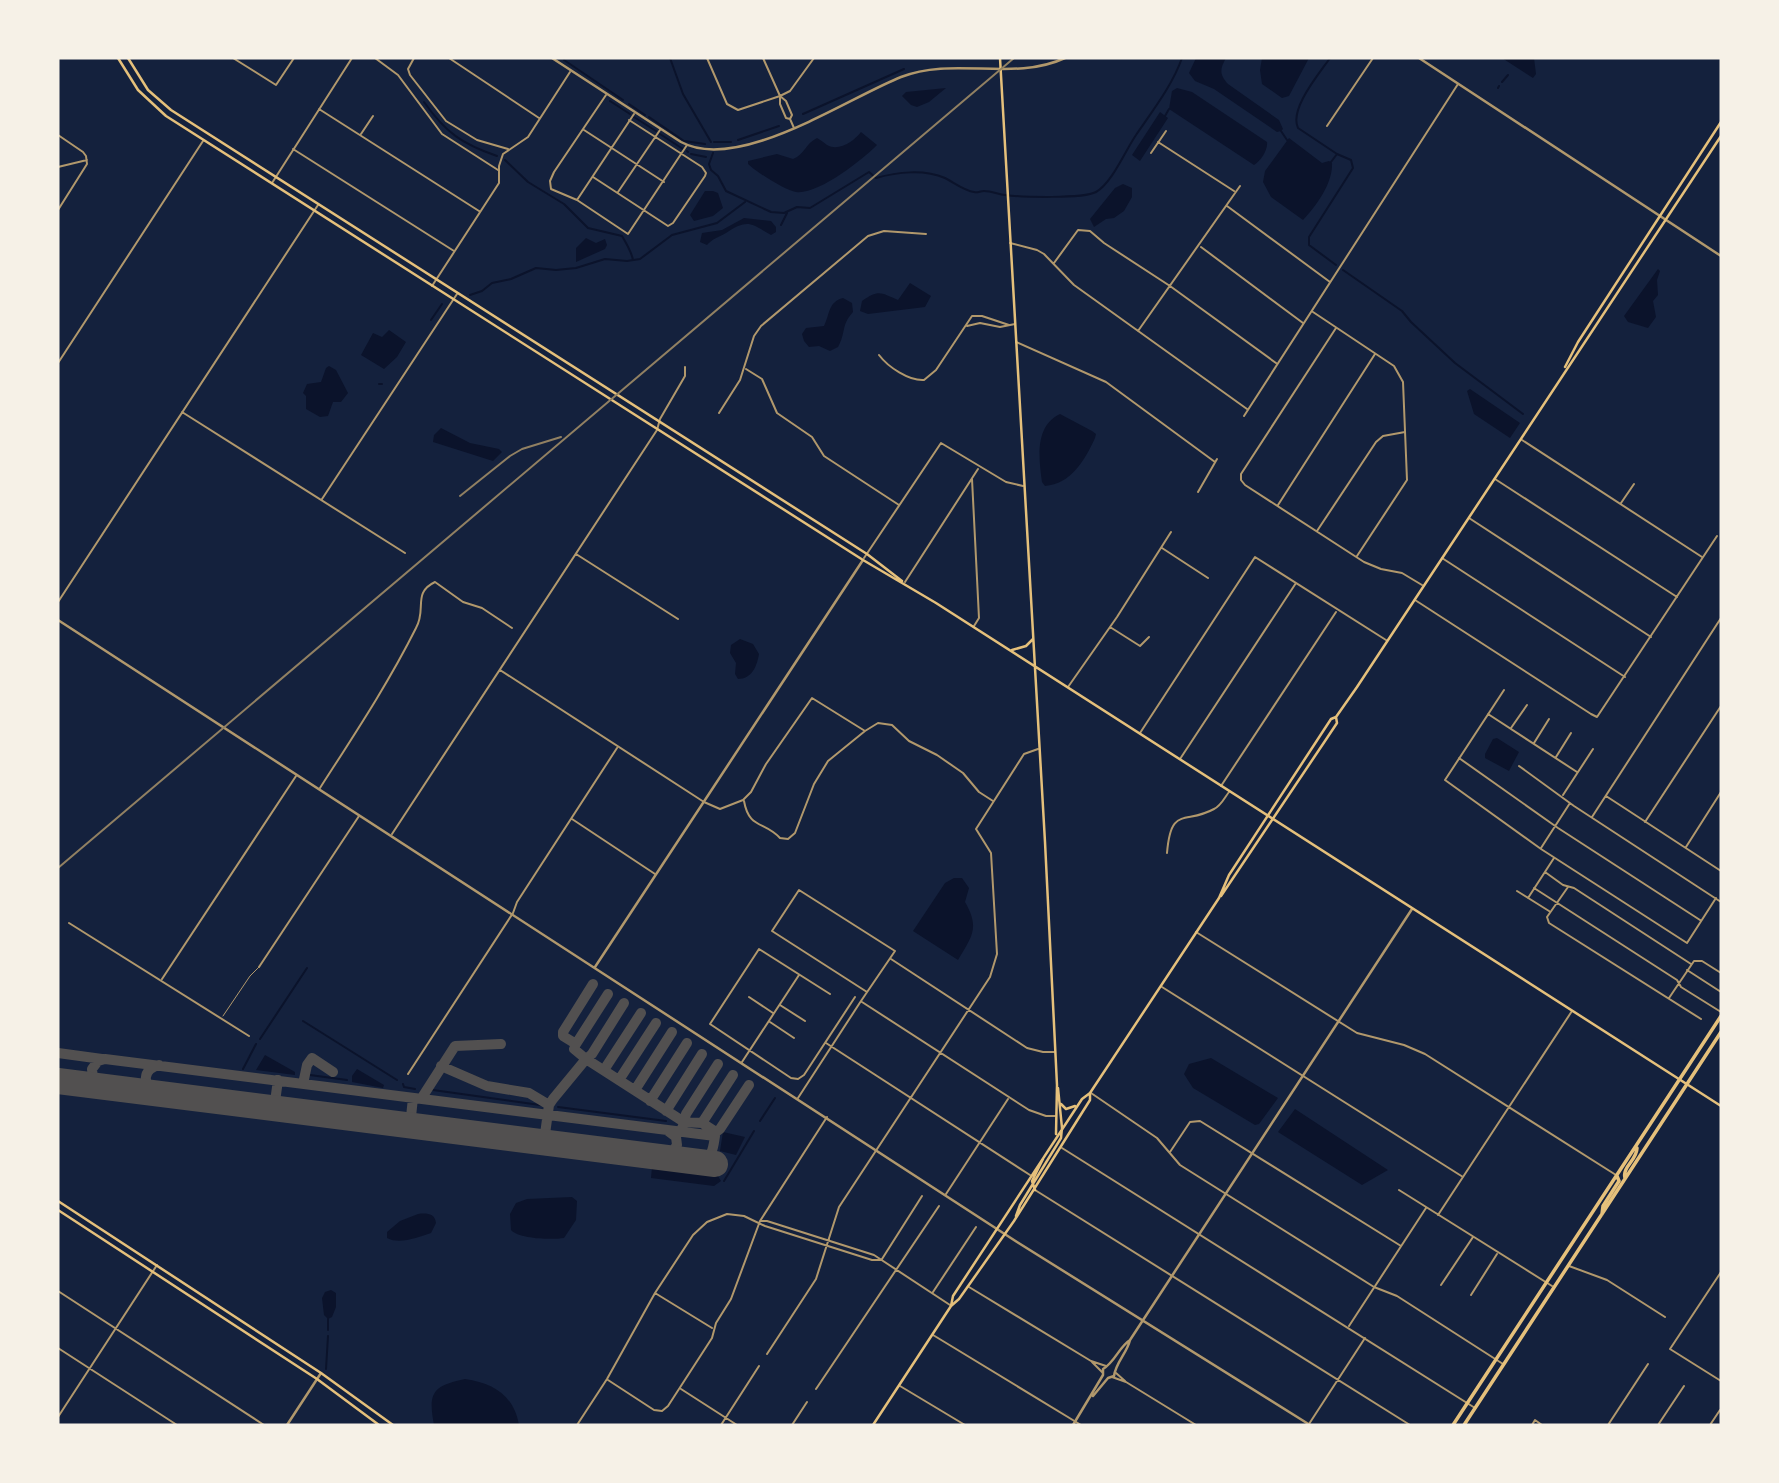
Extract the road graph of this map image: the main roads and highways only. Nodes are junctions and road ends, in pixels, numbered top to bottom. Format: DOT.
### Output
graph roads {
  1 [pos="118,58"];
  2 [pos="128,58"];
  3 [pos="1000,58"];
  4 [pos="1721,122"];
  5 [pos="1721,136"];
  6 [pos="1561,375"];
  7 [pos="904,583"];
  8 [pos="1033,639"];
  9 [pos="1010,650"];
  10 [pos="1034,666"];
  11 [pos="1336,717"];
  12 [pos="1268,816"];
  13 [pos="1273,820"];
  14 [pos="1219,898"];
  15 [pos="1721,1014"];
  16 [pos="1721,1032"];
  17 [pos="1680,1079"];
  18 [pos="1688,1084"];
  19 [pos="1057,1085"];
  20 [pos="1090,1093"];
  21 [pos="1082,1099"];
  22 [pos="1060,1104"];
  23 [pos="1721,1106"];
  24 [pos="1062,1128"];
  25 [pos="1056,1138"];
  26 [pos="1637,1146"];
  27 [pos="1044,1156"];
  28 [pos="1617,1175"];
  29 [pos="1625,1179"];
  30 [pos="1033,1188"];
  31 [pos="58,1200"];
  32 [pos="58,1211"];
  33 [pos="1601,1216"];
  34 [pos="951,1306"];
  35 [pos="380,1425"];
  36 [pos="393,1425"];
  37 [pos="873,1425"];
  38 [pos="1453,1425"];
  39 [pos="1464,1425"];
  1 -- 7 [label="main road"];
  2 -- 7 [label="main road"];
  3 -- 8 [label="main road"];
  4 -- 6 [label="main road"];
  5 -- 6 [label="main road"];
  6 -- 11 [label="main road"];
  7 -- 9 [label="main road"];
  8 -- 9 [label="main road"];
  8 -- 10 [label="main road"];
  9 -- 10 [label="main road"];
  10 -- 12 [label="main road"];
  10 -- 19 [label="main road"];
  11 -- 12 [label="main road"];
  11 -- 13 [label="main road"];
  12 -- 13 [label="main road"];
  12 -- 14 [label="main road"];
  13 -- 14 [label="main road"];
  13 -- 17 [label="main road"];
  14 -- 20 [label="main road"];
  15 -- 17 [label="main road"];
  16 -- 18 [label="main road"];
  17 -- 18 [label="main road"];
  17 -- 26 [label="main road"];
  18 -- 23 [label="main road"];
  18 -- 29 [label="main road"];
  19 -- 22 [label="main road"];
  19 -- 25 [label="main road"];
  20 -- 21 [label="main road"];
  20 -- 30 [label="main road"];
  21 -- 22 [label="main road"];
  21 -- 24 [label="main road"];
  22 -- 24 [label="main road"];
  24 -- 25 [label="main road"];
  24 -- 30 [label="main road"];
  25 -- 27 [label="main road"];
  26 -- 28 [label="main road"];
  26 -- 29 [label="main road"];
  27 -- 30 [label="main road"];
  27 -- 34 [label="main road"];
  28 -- 33 [label="main road"];
  28 -- 38 [label="main road"];
  29 -- 33 [label="main road"];
  30 -- 34 [label="main road"];
  31 -- 36 [label="main road"];
  32 -- 35 [label="main road"];
  33 -- 39 [label="main road"];
  34 -- 37 [label="main road"];
}
